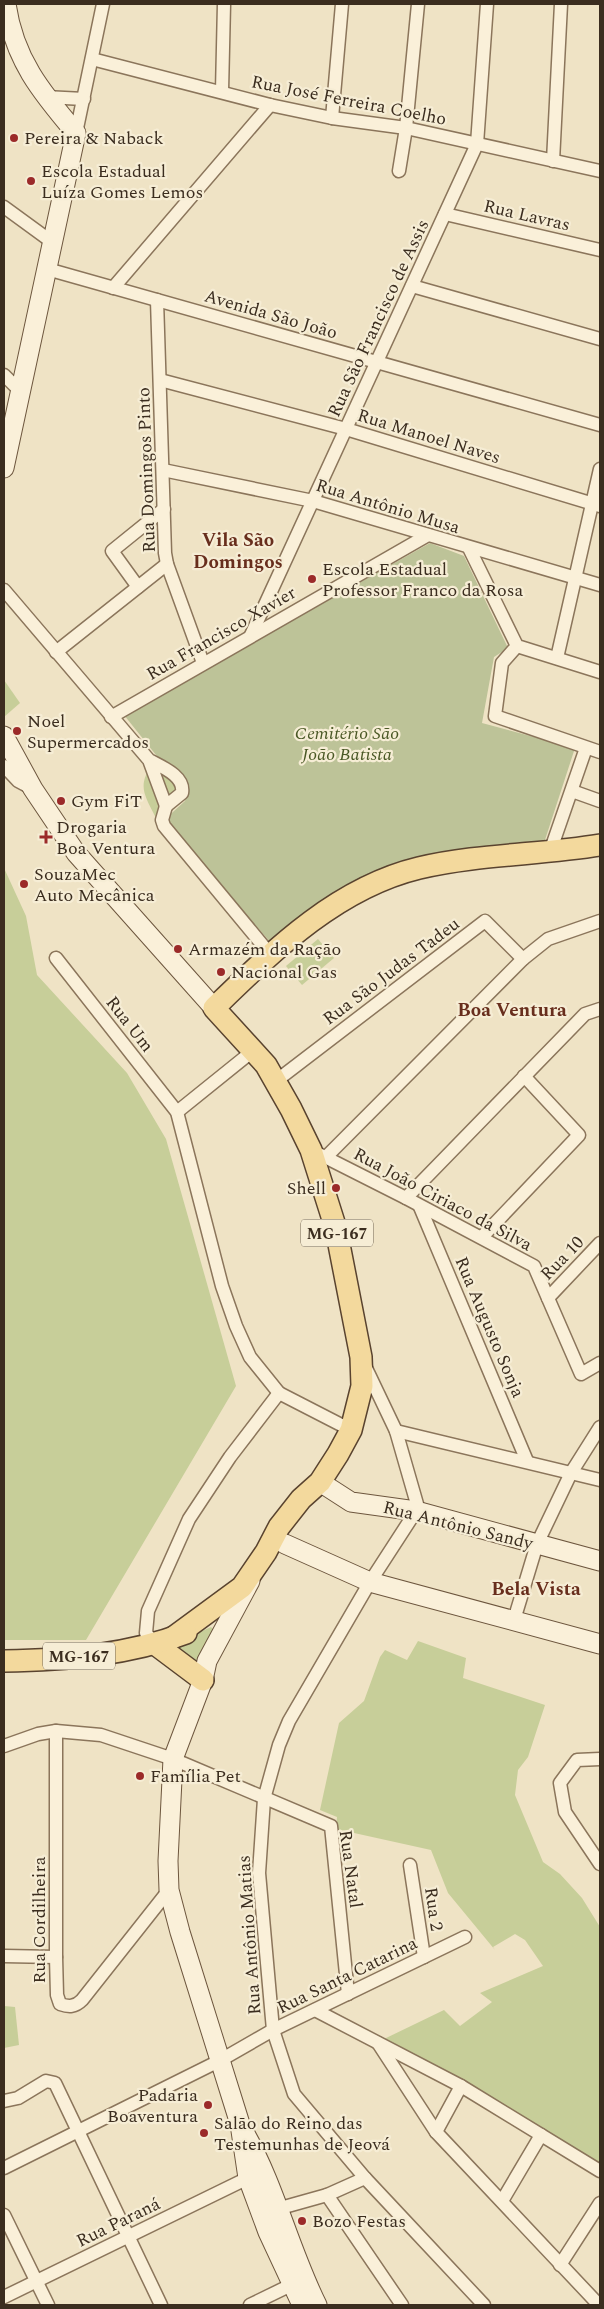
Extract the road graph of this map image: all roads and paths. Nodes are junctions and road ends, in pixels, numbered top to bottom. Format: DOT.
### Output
graph roads {
  1 [pos="6,4"];
  2 [pos="103,4"];
  3 [pos="224,4"];
  4 [pos="342,4"];
  5 [pos="418,4"];
  6 [pos="487,4"];
  7 [pos="561,4"];
  8 [pos="92,59"];
  9 [pos="222,91"];
  10 [pos="45,97"];
  11 [pos="84,98"];
  12 [pos="270,105"];
  13 [pos="332,118"];
  14 [pos="406,128"];
  15 [pos="76,133"];
  16 [pos="477,144"];
  17 [pos="553,161"];
  18 [pos="399,171"];
  19 [pos="600,171"];
  20 [pos="4,207"];
  21 [pos="445,214"];
  22 [pos="52,242"];
  23 [pos="600,250"];
  24 [pos="47,269"];
  25 [pos="412,286"];
  26 [pos="113,288"];
  27 [pos="157,300"];
  28 [pos="600,339"];
  29 [pos="377,361"];
  30 [pos="4,375"];
  31 [pos="160,380"];
  32 [pos="20,391"];
  33 [pos="600,425"];
  34 [pos="346,428"];
  35 [pos="4,468"];
  36 [pos="600,469"];
  37 [pos="163,470"];
  38 [pos="313,501"];
  39 [pos="596,505"];
  40 [pos="164,509"];
  41 [pos="428,535"];
  42 [pos="469,548"];
  43 [pos="167,564"];
  44 [pos="574,577"];
  45 [pos="600,585"];
  46 [pos="138,588"];
  47 [pos="4,590"];
  48 [pos="251,635"];
  49 [pos="517,646"];
  50 [pos="56,652"];
  51 [pos="557,658"];
  52 [pos="203,663"];
  53 [pos="600,672"];
  54 [pos="111,717"];
  55 [pos="4,736"];
  56 [pos="586,748"];
  57 [pos="600,752"];
  58 [pos="150,760"];
  59 [pos="10,767"];
  60 [pos="572,791"];
  61 [pos="600,801"];
  62 [pos="166,806"];
  63 [pos="600,845"];
  64 [pos="550,852"];
  65 [pos="600,921"];
  66 [pos="270,954"];
  67 [pos="56,958"];
  68 [pos="523,959"];
  69 [pos="214,1008"];
  70 [pos="600,1009"];
  71 [pos="254,1050"];
  72 [pos="524,1076"];
  73 [pos="276,1081"];
  74 [pos="177,1112"];
  75 [pos="318,1154"];
  76 [pos="406,1198"];
  77 [pos="420,1206"];
  78 [pos="482,1237"];
  79 [pos="600,1243"];
  80 [pos="548,1298"];
  81 [pos="361,1357"];
  82 [pos="600,1363"];
  83 [pos="279,1393"];
  84 [pos="600,1428"];
  85 [pos="351,1430"];
  86 [pos="396,1431"];
  87 [pos="527,1461"];
  88 [pos="571,1473"];
  89 [pos="600,1480"];
  90 [pos="316,1487"];
  91 [pos="416,1512"];
  92 [pos="276,1541"];
  93 [pos="537,1544"];
  94 [pos="600,1561"];
  95 [pos="370,1582"];
  96 [pos="256,1589"];
  97 [pos="238,1604"];
  98 [pos="514,1620"];
  99 [pos="164,1641"];
  100 [pos="600,1644"];
  101 [pos="4,1661"];
  102 [pos="203,1680"];
  103 [pos="56,1731"];
  104 [pos="4,1746"];
  105 [pos="600,1759"];
  106 [pos="173,1760"];
  107 [pos="264,1799"];
  108 [pos="600,1864"];
  109 [pos="410,1865"];
  110 [pos="169,1890"];
  111 [pos="465,1936"];
  112 [pos="4,1956"];
  113 [pos="56,1957"];
  114 [pos="424,1957"];
  115 [pos="348,1994"];
  116 [pos="316,2010"];
  117 [pos="273,2030"];
  118 [pos="378,2043"];
  119 [pos="219,2061"];
  120 [pos="461,2086"];
  121 [pos="4,2101"];
  122 [pos="240,2124"];
  123 [pos="76,2132"];
  124 [pos="436,2132"];
  125 [pos="541,2135"];
  126 [pos="4,2168"];
  127 [pos="600,2171"];
  128 [pos="248,2178"];
  129 [pos="365,2178"];
  130 [pos="327,2194"];
  131 [pos="502,2201"];
  132 [pos="600,2204"];
  133 [pos="278,2209"];
  134 [pos="4,2215"];
  135 [pos="128,2238"];
  136 [pos="560,2265"];
  137 [pos="37,2282"];
  138 [pos="291,2284"];
  139 [pos="4,2297"];
  140 [pos="48,2305"];
  141 [pos="160,2305"];
  142 [pos="250,2305"];
  143 [pos="302,2305"];
  144 [pos="317,2305"];
  145 [pos="402,2305"];
  146 [pos="484,2305"];
  147 [pos="599,2305"];
  1 -- 10 [label="street"];
  2 -- 8 [label="street"];
  3 -- 9 [label="street"];
  4 -- 13 [label="street"];
  5 -- 14 [label="street"];
  6 -- 16 [label="street, Rua São Francisco de Assis"];
  7 -- 17 [label="street"];
  8 -- 9 [label="street, Rua José Ferreira Coelho"];
  8 -- 11 [label="street"];
  9 -- 12 [label="street, Rua José Ferreira Coelho"];
  10 -- 11 [label="street"];
  10 -- 15 [label="street"];
  11 -- 15 [label="street"];
  12 -- 13 [label="street, Rua José Ferreira Coelho"];
  12 -- 26 [label="street"];
  13 -- 14 [label="street, Rua José Ferreira Coelho"];
  14 -- 16 [label="street, Rua José Ferreira Coelho"];
  14 -- 18 [label="street"];
  15 -- 22 [label="street"];
  16 -- 17 [label="street, Rua José Ferreira Coelho"];
  16 -- 21 [label="street, Rua São Francisco de Assis"];
  17 -- 19 [label="street, Rua José Ferreira Coelho"];
  20 -- 22 [label="street"];
  21 -- 23 [label="street, Rua Lavras"];
  21 -- 25 [label="street, Rua São Francisco de Assis"];
  22 -- 24 [label="street"];
  24 -- 26 [label="street, Avenida São João"];
  24 -- 32 [label="street"];
  25 -- 28 [label="street"];
  25 -- 29 [label="street, Rua São Francisco de Assis"];
  26 -- 27 [label="street, Avenida São João"];
  27 -- 29 [label="street, Avenida São João"];
  27 -- 31 [label="street, Rua Domingos Pinto"];
  29 -- 33 [label="street, Avenida São João"];
  29 -- 34 [label="street, Rua São Francisco de Assis"];
  30 -- 32 [label="street"];
  31 -- 34 [label="street, Rua Manoel Naves"];
  31 -- 37 [label="street, Rua Domingos Pinto"];
  32 -- 35 [label="street"];
  34 -- 38 [label="street, Rua São Francisco de Assis"];
  34 -- 39 [label="street, Rua Manoel Naves"];
  36 -- 39 [label="street"];
  37 -- 38 [label="street, Rua Antônio Musa"];
  37 -- 40 [label="street, Rua Domingos Pinto"];
  38 -- 41 [label="street, Rua Antônio Musa"];
  38 -- 48 [label="street, Rua São Francisco de Assis"];
  39 -- 44 [label="street"];
  40 -- 43 [label="street, Rua Domingos Pinto"];
  40 -- 46 [label="street"];
  41 -- 42 [label="street, Rua Antônio Musa"];
  41 -- 48 [label="street, Rua Francisco Xavier"];
  42 -- 44 [label="street, Rua Antônio Musa"];
  42 -- 49 [label="street"];
  43 -- 46 [label="street"];
  43 -- 52 [label="street, Rua Domingos Pinto"];
  44 -- 45 [label="street, Rua Antônio Musa"];
  44 -- 51 [label="street"];
  46 -- 50 [label="street"];
  47 -- 50 [label="street"];
  48 -- 52 [label="street, Rua Francisco Xavier"];
  49 -- 51 [label="street"];
  49 -- 56 [label="street"];
  50 -- 54 [label="street"];
  51 -- 53 [label="street"];
  52 -- 54 [label="street, Rua Francisco Xavier"];
  54 -- 58 [label="street"];
  55 -- 59 [label="street"];
  56 -- 57 [label="street"];
  56 -- 60 [label="street"];
  58 -- 62 [label="street"];
  58 -- 62 [label="street"];
  59 -- 69 [label="street"];
  60 -- 61 [label="street"];
  60 -- 64 [label="street"];
  62 -- 66 [label="street"];
  63 -- 64 [label="main road"];
  64 -- 66 [label="main road"];
  65 -- 68 [label="street"];
  66 -- 69 [label="main road"];
  67 -- 74 [label="street, Rua Um"];
  68 -- 73 [label="street, Rua São Judas Tadeu"];
  68 -- 75 [label="street"];
  69 -- 71 [label="main road, MG-167"];
  70 -- 72 [label="street"];
  71 -- 73 [label="main road, MG-167"];
  71 -- 74 [label="street"];
  72 -- 76 [label="street"];
  72 -- 78 [label="street"];
  73 -- 75 [label="main road, MG-167"];
  74 -- 83 [label="street"];
  75 -- 76 [label="street, Rua João Ciriaco da Silva"];
  75 -- 81 [label="main road, MG-167"];
  76 -- 77 [label="street, Rua João Ciriaco da Silva"];
  77 -- 78 [label="street, Rua João Ciriaco da Silva"];
  77 -- 87 [label="street, Rua Augusto Sonja"];
  78 -- 80 [label="street, Rua João Ciriaco da Silva"];
  79 -- 80 [label="street, Rua 10"];
  80 -- 82 [label="street, Rua João Ciriaco da Silva"];
  81 -- 85 [label="main road, MG-167"];
  81 -- 86 [label="street"];
  83 -- 85 [label="street"];
  83 -- 99 [label="street"];
  84 -- 88 [label="street"];
  85 -- 90 [label="main road, MG-167"];
  86 -- 87 [label="street"];
  86 -- 91 [label="street"];
  87 -- 88 [label="street"];
  88 -- 89 [label="street"];
  88 -- 93 [label="street"];
  90 -- 91 [label="street, Rua Antônio Sandy"];
  90 -- 92 [label="main road, MG-167"];
  91 -- 93 [label="street, Rua Antônio Sandy"];
  91 -- 95 [label="street, Rua Antônio Matias"];
  92 -- 95 [label="street"];
  92 -- 96 [label="main road, MG-167"];
  92 -- 97 [label="street"];
  92 -- 99 [label="main road, MG-167"];
  93 -- 94 [label="street, Rua Antônio Sandy"];
  93 -- 98 [label="street"];
  95 -- 98 [label="street"];
  95 -- 107 [label="street, Rua Antônio Matias"];
  96 -- 97 [label="main road, MG-167"];
  96 -- 102 [label="street, MG-167"];
  97 -- 99 [label="main road, MG-167"];
  97 -- 102 [label="street"];
  98 -- 100 [label="street"];
  99 -- 101 [label="main road, MG-167"];
  99 -- 102 [label="main road"];
  102 -- 106 [label="street"];
  103 -- 104 [label="street, Rua Natal"];
  103 -- 106 [label="street, Rua Natal"];
  103 -- 113 [label="street, Rua Cordilheira"];
  105 -- 108 [label="street"];
  106 -- 107 [label="street, Rua Natal"];
  106 -- 110 [label="street"];
  107 -- 115 [label="street, Rua Natal"];
  107 -- 117 [label="street, Rua Antônio Matias"];
  109 -- 114 [label="street, Rua 2"];
  110 -- 113 [label="street, Rua Cordilheira"];
  110 -- 119 [label="street"];
  111 -- 114 [label="street, Rua Santa Catarina"];
  112 -- 113 [label="street"];
  114 -- 115 [label="street, Rua Santa Catarina"];
  115 -- 116 [label="street, Rua Santa Catarina"];
  116 -- 117 [label="street, Rua Santa Catarina"];
  116 -- 118 [label="street"];
  117 -- 119 [label="street, Rua Santa Catarina"];
  117 -- 129 [label="street, Rua Antônio Matias"];
  118 -- 120 [label="street"];
  118 -- 124 [label="street"];
  119 -- 122 [label="street"];
  119 -- 123 [label="street, Rua Santa Catarina"];
  120 -- 124 [label="street"];
  120 -- 125 [label="street"];
  121 -- 123 [label="street"];
  122 -- 128 [label="street"];
  122 -- 133 [label="street"];
  123 -- 126 [label="street, Rua Santa Catarina"];
  123 -- 135 [label="street"];
  124 -- 131 [label="street"];
  125 -- 127 [label="street"];
  125 -- 131 [label="street"];
  128 -- 135 [label="street, Rua Paraná"];
  128 -- 138 [label="street"];
  129 -- 130 [label="street"];
  129 -- 146 [label="street, Rua Antônio Matias"];
  130 -- 133 [label="street"];
  130 -- 145 [label="street"];
  131 -- 136 [label="street"];
  132 -- 136 [label="street"];
  133 -- 144 [label="street"];
  134 -- 137 [label="street"];
  135 -- 137 [label="street, Rua Paraná"];
  135 -- 141 [label="street"];
  136 -- 147 [label="street"];
  137 -- 139 [label="street, Rua Paraná"];
  137 -- 140 [label="street"];
  138 -- 142 [label="street"];
  138 -- 143 [label="street"];
}
